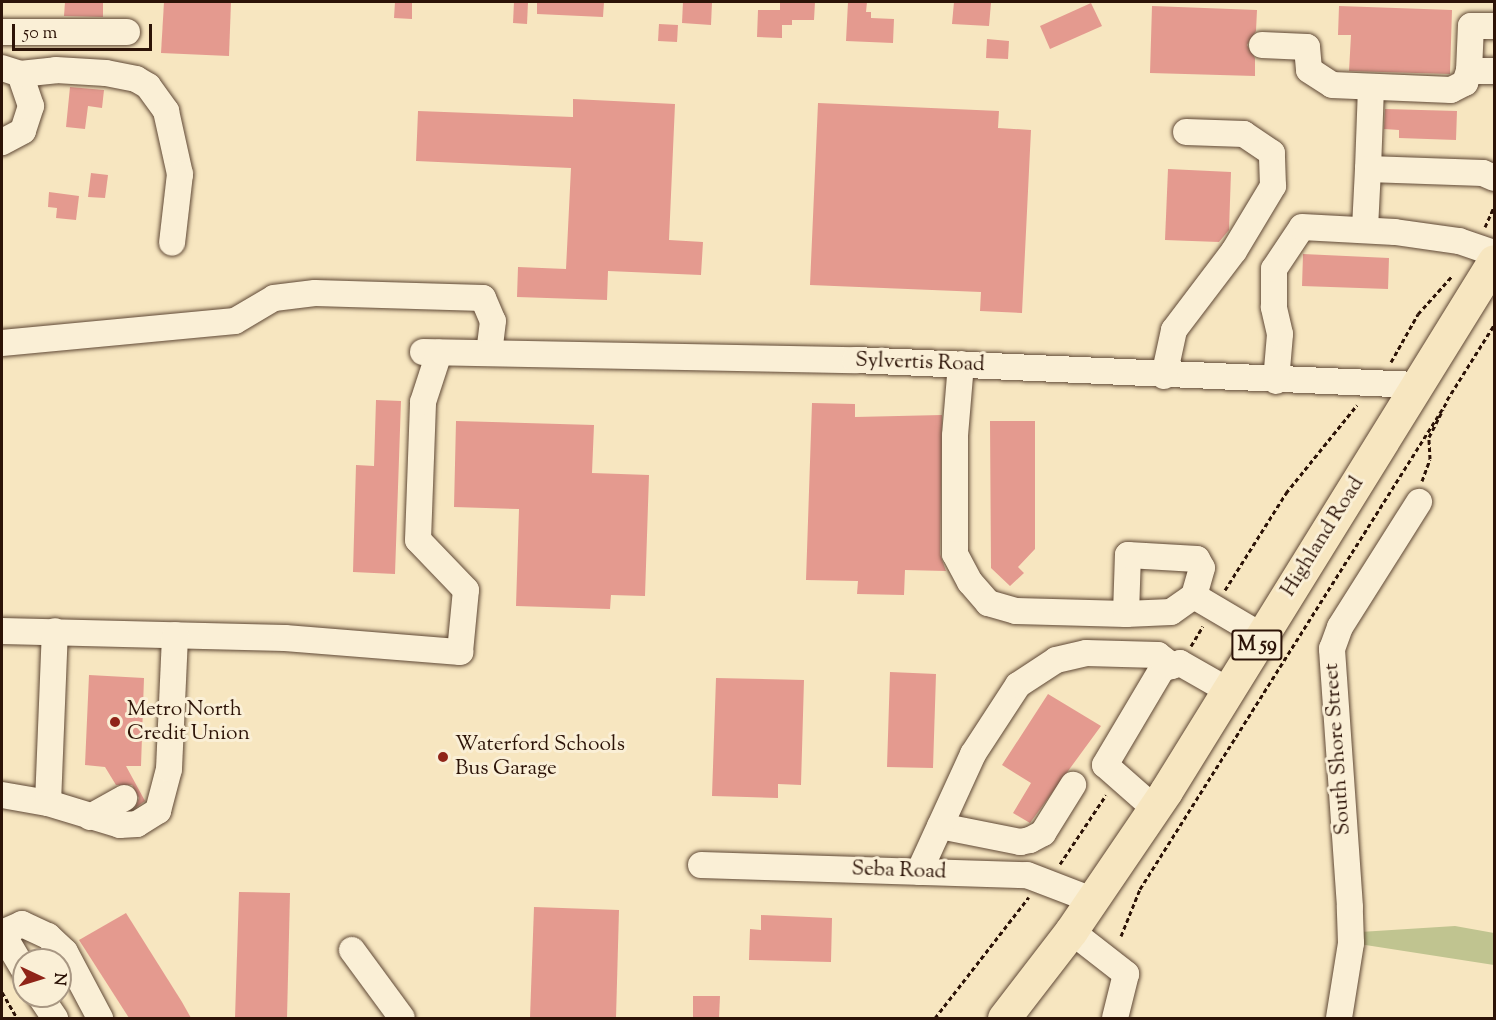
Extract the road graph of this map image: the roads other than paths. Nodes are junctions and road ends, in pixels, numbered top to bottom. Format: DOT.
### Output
graph roads {
  1 [pos="1494,26"];
  2 [pos="2,32"];
  3 [pos="127,32"];
  4 [pos="1262,45"];
  5 [pos="10,71"];
  6 [pos="1469,71"];
  7 [pos="1494,71"];
  8 [pos="1371,87"];
  9 [pos="1186,132"];
  10 [pos="2,142"];
  11 [pos="1368,169"];
  12 [pos="1494,178"];
  13 [pos="1365,228"];
  14 [pos="172,243"];
  15 [pos="1494,254"];
  16 [pos="1494,261"];
  17 [pos="2,343"];
  18 [pos="489,354"];
  19 [pos="961,364"];
  20 [pos="1164,376"];
  21 [pos="1276,381"];
  22 [pos="1416,385"];
  23 [pos="1419,502"];
  24 [pos="1194,596"];
  25 [pos="1126,614"];
  26 [pos="2,631"];
  27 [pos="55,631"];
  28 [pos="175,635"];
  29 [pos="1262,636"];
  30 [pos="1172,666"];
  31 [pos="1229,691"];
  32 [pos="168,775"];
  33 [pos="1073,785"];
  34 [pos="2,795"];
  35 [pos="48,803"];
  36 [pos="1154,808"];
  37 [pos="90,817"];
  38 [pos="940,826"];
  39 [pos="1020,842"];
  40 [pos="701,865"];
  41 [pos="919,872"];
  42 [pos="1013,874"];
  43 [pos="1092,900"];
  44 [pos="1071,931"];
  45 [pos="2,933"];
  46 [pos="12,950"];
  47 [pos="352,950"];
  48 [pos="100,1018"];
  49 [pos="402,1018"];
  50 [pos="1005,1018"];
  51 [pos="1114,1018"];
  52 [pos="1339,1018"];
  1 -- 6 [label="street"];
  2 -- 3 [label="street"];
  4 -- 8 [label="street"];
  5 -- 10 [label="street"];
  5 -- 14 [label="street"];
  6 -- 7 [label="street"];
  6 -- 8 [label="street"];
  8 -- 11 [label="street"];
  9 -- 20 [label="street"];
  11 -- 12 [label="street"];
  11 -- 13 [label="street"];
  13 -- 15 [label="street"];
  13 -- 21 [label="street"];
  16 -- 22 [label="highway, Highland Road / M 59"];
  17 -- 18 [label="street"];
  18 -- 19 [label="street, Sylvertis Road"];
  18 -- 28 [label="street, Sylvertis Road"];
  19 -- 20 [label="street, Sylvertis Road"];
  19 -- 25 [label="street"];
  20 -- 21 [label="street, Sylvertis Road"];
  21 -- 22 [label="street, Sylvertis Road"];
  22 -- 29 [label="highway, Highland Road / M 59"];
  23 -- 52 [label="street, South Shore Street"];
  24 -- 25 [label="street"];
  24 -- 25 [label="street"];
  24 -- 29 [label="street"];
  26 -- 27 [label="street"];
  27 -- 28 [label="street"];
  27 -- 35 [label="street"];
  28 -- 32 [label="street"];
  29 -- 31 [label="highway, Highland Road / M 59"];
  30 -- 31 [label="street"];
  30 -- 36 [label="street"];
  30 -- 38 [label="street"];
  31 -- 36 [label="highway, Highland Road / M 59"];
  32 -- 37 [label="street"];
  32 -- 37 [label="street"];
  33 -- 39 [label="street"];
  34 -- 35 [label="street"];
  35 -- 37 [label="street"];
  36 -- 43 [label="highway, Highland Road / M 59"];
  38 -- 39 [label="street"];
  38 -- 41 [label="street"];
  39 -- 42 [label="street"];
  40 -- 41 [label="street, Seba Road"];
  41 -- 42 [label="street, Seba Road"];
  42 -- 43 [label="street, Seba Road"];
  43 -- 44 [label="highway, Highland Road / M 59"];
  44 -- 50 [label="highway, Highland Road / M 59"];
  44 -- 51 [label="street"];
  45 -- 46 [label="street"];
  45 -- 48 [label="street"];
  47 -- 49 [label="street"];
}
